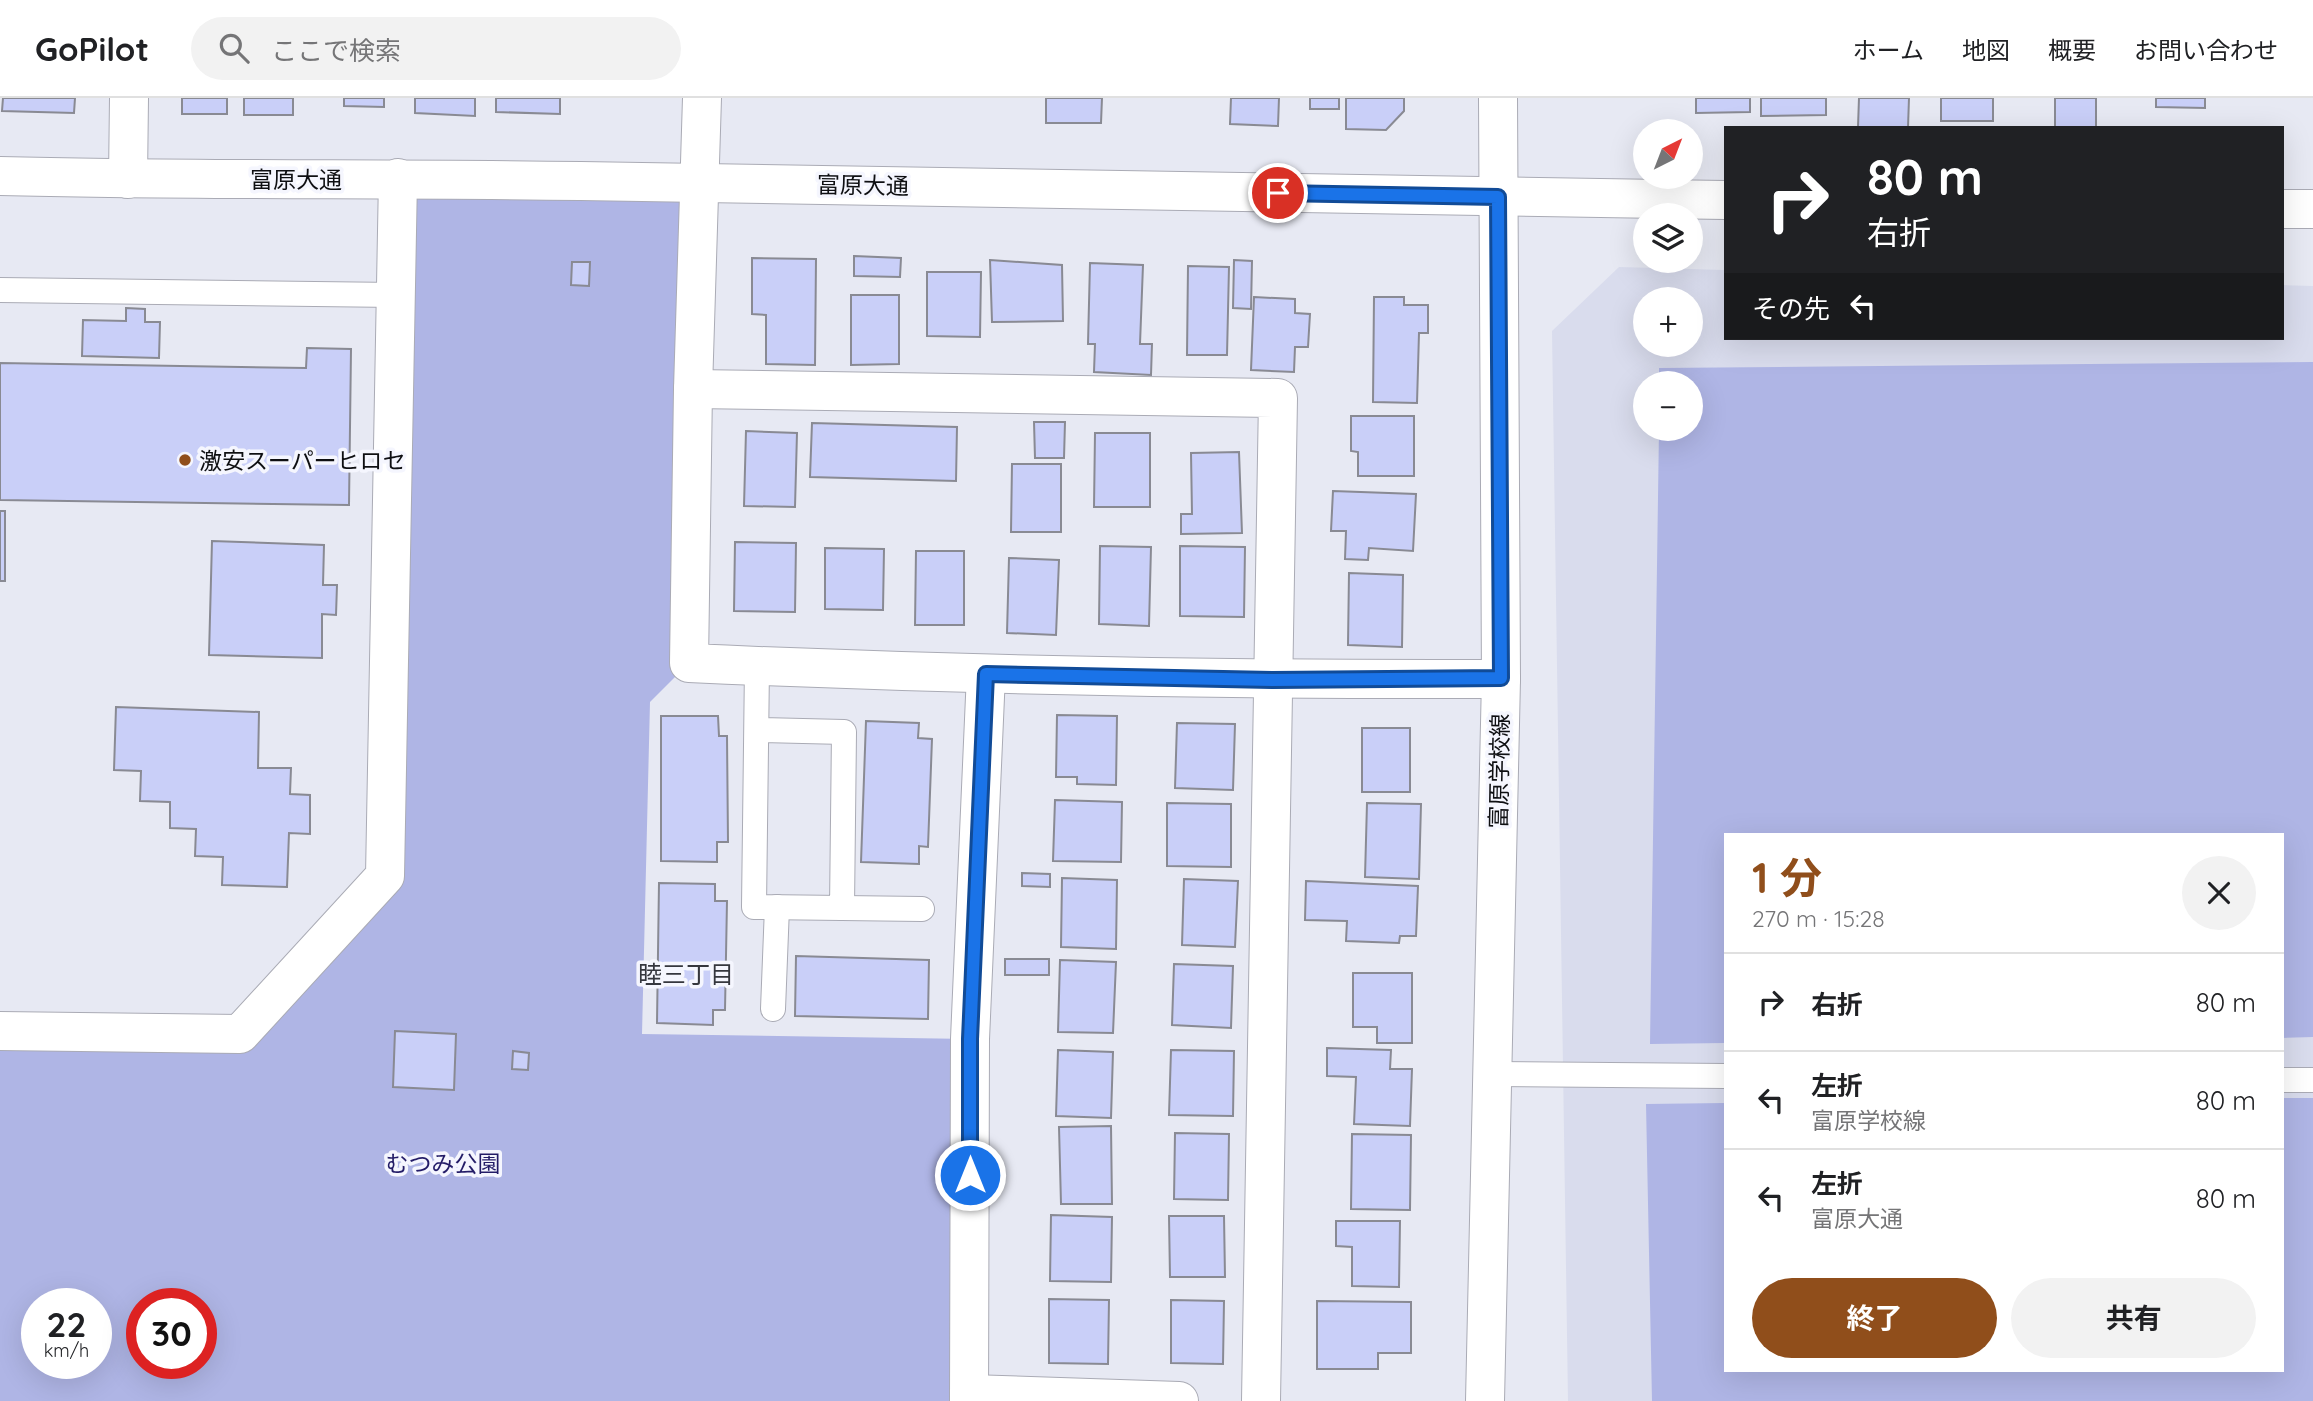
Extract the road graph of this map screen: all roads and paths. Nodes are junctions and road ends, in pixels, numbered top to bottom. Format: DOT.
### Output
graph roads {
  1 [pos="129,98"];
  2 [pos="702,98"];
  3 [pos="1498,98"];
  4 [pos="0,176"];
  5 [pos="398,178"];
  6 [pos="128,179"];
  7 [pos="699,182"];
  8 [pos="1498,197"];
  9 [pos="1724,200"];
  10 [pos="2284,209"];
  11 [pos="2313,209"];
  12 [pos="0,290"];
  13 [pos="396,295"];
  14 [pos="693,389"];
  15 [pos="757,666"];
  16 [pos="986,674"];
  17 [pos="1501,678"];
  18 [pos="1273,680"];
  19 [pos="757,730"];
  20 [pos="777,907"];
  21 [pos="842,908"];
  22 [pos="922,909"];
  23 [pos="773,1009"];
  24 [pos="0,1031"];
  25 [pos="1492,1074"];
  26 [pos="1724,1076"];
  27 [pos="2284,1080"];
  28 [pos="2313,1080"];
  29 [pos="969,1398"];
  30 [pos="1179,1401"];
  31 [pos="1261,1401"];
  32 [pos="1485,1401"];
  1 -- 6 [label="street"];
  2 -- 7 [label="street"];
  3 -- 8 [label="street, 富原学校線"];
  4 -- 6 [label="street, 富原大通"];
  5 -- 6 [label="street, 富原大通"];
  5 -- 7 [label="street, 富原大通"];
  5 -- 13 [label="street"];
  7 -- 8 [label="street, 富原大通"];
  7 -- 14 [label="street"];
  8 -- 9 [label="street, 富原大通"];
  8 -- 17 [label="street, 富原学校線"];
  10 -- 11 [label="street"];
  12 -- 13 [label="lane"];
  13 -- 24 [label="street"];
  14 -- 15 [label="street"];
  14 -- 18 [label="street"];
  15 -- 16 [label="street"];
  15 -- 19 [label="lane"];
  16 -- 18 [label="street"];
  16 -- 29 [label="street"];
  17 -- 18 [label="street"];
  17 -- 25 [label="street, 富原学校線"];
  18 -- 31 [label="street"];
  19 -- 20 [label="lane"];
  19 -- 21 [label="lane"];
  20 -- 21 [label="lane"];
  20 -- 23 [label="lane"];
  21 -- 22 [label="lane"];
  25 -- 26 [label="lane"];
  25 -- 32 [label="street, 富原学校線"];
  27 -- 28 [label="lane"];
  29 -- 30 [label="street"];
}
